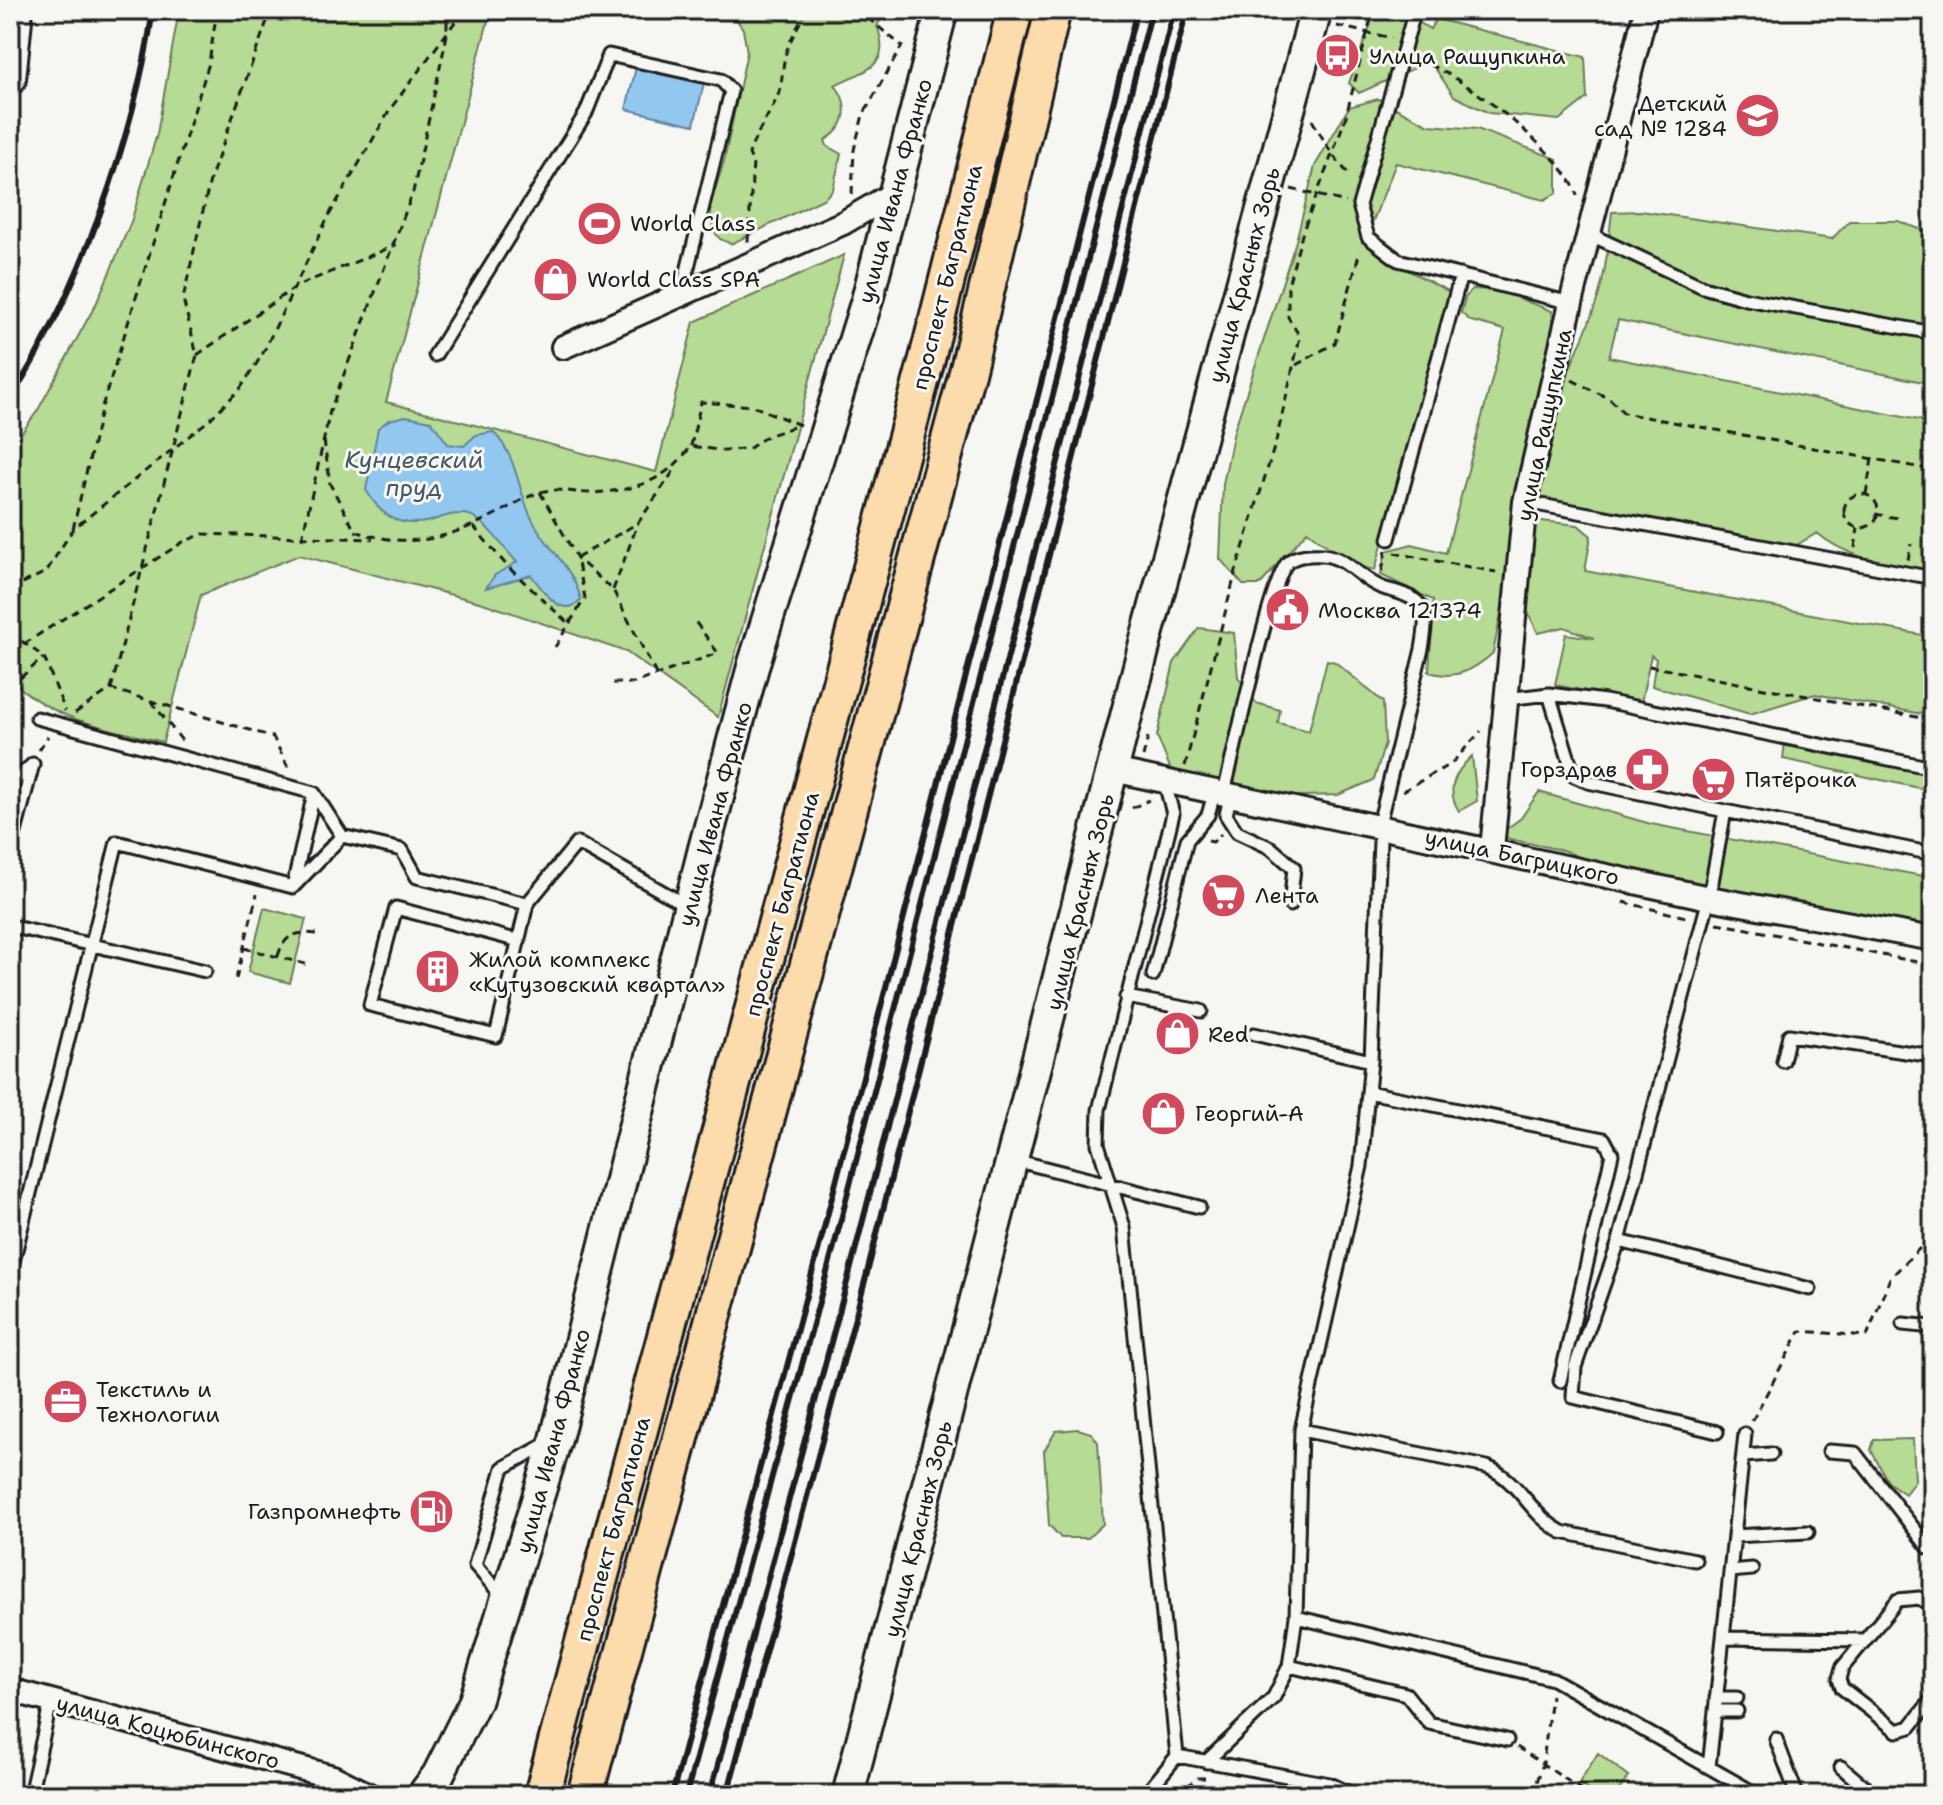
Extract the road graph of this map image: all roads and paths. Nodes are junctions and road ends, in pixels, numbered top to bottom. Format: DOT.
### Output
graph roads {
  1 [pos="17,10"];
  2 [pos="217,10"];
  3 [pos="271,10"];
  4 [pos="447,10"];
  5 [pos="464,10"];
  6 [pos="807,10"];
  7 [pos="858,10"];
  8 [pos="942,10"];
  9 [pos="1015,10"];
  10 [pos="1053,10"];
  11 [pos="1373,10"];
  12 [pos="1415,10"];
  13 [pos="1646,10"];
  14 [pos="1325,18"];
  15 [pos="1368,32"];
  16 [pos="447,35"];
  17 [pos="1406,40"];
  18 [pos="1402,56"];
  19 [pos="11,65"];
  20 [pos="1311,116"];
  21 [pos="1332,154"];
  22 [pos="1291,189"];
  23 [pos="896,192"];
  24 [pos="1363,192"];
  25 [pos="851,195"];
  26 [pos="1318,195"];
  27 [pos="1359,205"];
  28 [pos="1594,209"];
  29 [pos="1365,232"];
  30 [pos="1589,234"];
  31 [pos="759,243"];
  32 [pos="396,245"];
  33 [pos="1461,275"];
  34 [pos="297,286"];
  35 [pos="681,296"];
  36 [pos="1571,303"];
  37 [pos="1933,333"];
  38 [pos="563,347"];
  39 [pos="197,355"];
  40 [pos="435,355"];
  41 [pos="1295,366"];
  42 [pos="1572,380"];
  43 [pos="324,440"];
  44 [pos="691,446"];
  45 [pos="171,449"];
  46 [pos="1872,459"];
  47 [pos="677,466"];
  48 [pos="1933,470"];
  49 [pos="540,492"];
  50 [pos="1866,494"];
  51 [pos="1525,502"];
  52 [pos="1875,514"];
  53 [pos="1898,518"];
  54 [pos="638,523"];
  55 [pos="473,526"];
  56 [pos="1858,528"];
  57 [pos="73,529"];
  58 [pos="378,538"];
  59 [pos="302,539"];
  60 [pos="1388,545"];
  61 [pos="577,558"];
  62 [pos="1852,563"];
  63 [pos="139,572"];
  64 [pos="1517,574"];
  65 [pos="1933,578"];
  66 [pos="1378,587"];
  67 [pos="10,589"];
  68 [pos="613,590"];
  69 [pos="694,620"];
  70 [pos="570,625"];
  71 [pos="10,633"];
  72 [pos="24,644"];
  73 [pos="555,647"];
  74 [pos="44,657"];
  75 [pos="1649,666"];
  76 [pos="656,674"];
  77 [pos="613,683"];
  78 [pos="10,687"];
  79 [pos="111,689"];
  80 [pos="1549,694"];
  81 [pos="1505,699"];
  82 [pos="151,701"];
  83 [pos="37,718"];
  84 [pos="1933,720"];
  85 [pos="195,758"];
  86 [pos="1933,768"];
  87 [pos="1113,770"];
  88 [pos="1174,778"];
  89 [pos="10,785"];
  90 [pos="298,787"];
  91 [pos="314,793"];
  92 [pos="1222,796"];
  93 [pos="1725,811"];
  94 [pos="1381,828"];
  95 [pos="342,836"];
  96 [pos="1492,849"];
  97 [pos="10,851"];
  98 [pos="1933,854"];
  99 [pos="261,878"];
  100 [pos="293,887"];
  101 [pos="1709,898"];
  102 [pos="527,904"];
  103 [pos="1290,905"];
  104 [pos="690,907"];
  105 [pos="10,926"];
  106 [pos="316,934"];
  107 [pos="1933,939"];
  108 [pos="519,941"];
  109 [pos="92,946"];
  110 [pos="244,948"];
  111 [pos="278,957"];
  112 [pos="309,965"];
  113 [pos="205,971"];
  114 [pos="1153,975"];
  115 [pos="236,979"];
  116 [pos="1126,997"];
  117 [pos="1201,1011"];
  118 [pos="1254,1034"];
  119 [pos="1933,1056"];
  120 [pos="1371,1061"];
  121 [pos="1783,1061"];
  122 [pos="1368,1092"];
  123 [pos="1013,1159"];
  124 [pos="1108,1183"];
  125 [pos="1199,1207"];
  126 [pos="1933,1235"];
  127 [pos="1619,1241"];
  128 [pos="12,1257"];
  129 [pos="10,1274"];
  130 [pos="1810,1289"];
  131 [pos="1903,1324"];
  132 [pos="1933,1327"];
  133 [pos="1560,1381"];
  134 [pos="1301,1430"];
  135 [pos="1717,1432"];
  136 [pos="1745,1434"];
  137 [pos="556,1439"];
  138 [pos="1829,1451"];
  139 [pos="1771,1454"];
  140 [pos="1743,1456"];
  141 [pos="1808,1532"];
  142 [pos="1734,1536"];
  143 [pos="1929,1548"];
  144 [pos="1695,1560"];
  145 [pos="1752,1569"];
  146 [pos="1730,1571"];
  147 [pos="507,1602"];
  148 [pos="1933,1606"];
  149 [pos="1296,1617"];
  150 [pos="1723,1638"];
  151 [pos="1865,1640"];
  152 [pos="1289,1666"];
  153 [pos="1553,1679"];
  154 [pos="10,1690"];
  155 [pos="1716,1698"];
  156 [pos="1737,1698"];
  157 [pos="1933,1698"];
  158 [pos="51,1701"];
  159 [pos="1715,1711"];
  160 [pos="1737,1711"];
  161 [pos="1776,1739"];
  162 [pos="1507,1740"];
  163 [pos="1177,1756"];
  164 [pos="1206,1762"];
  165 [pos="1543,1763"];
  166 [pos="1709,1767"];
  167 [pos="1841,1767"];
  168 [pos="1581,1789"];
  169 [pos="1741,1790"];
  170 [pos="30,1795"];
  171 [pos="369,1795"];
  172 [pos="423,1795"];
  173 [pos="542,1795"];
  174 [pos="585,1795"];
  175 [pos="848,1795"];
  176 [pos="1145,1795"];
  177 [pos="1354,1795"];
  178 [pos="1533,1795"];
  179 [pos="1573,1795"];
  180 [pos="1589,1795"];
  181 [pos="1758,1795"];
  182 [pos="1797,1795"];
  183 [pos="1874,1795"];
  1 -- 19 [label="street"];
  2 -- 57 [label="path"];
  3 -- 39 [label="path"];
  4 -- 16 [label="path"];
  5 -- 16 [label="path"];
  6 -- 31 [label="path"];
  7 -- 25 [label="path"];
  8 -- 23 [label="street, улица Ивана Франко"];
  9 -- 173 [label="main road, проспект Багратиона"];
  10 -- 174 [label="main road, проспект Багратиона"];
  11 -- 15 [label="path"];
  12 -- 17 [label="lane"];
  13 -- 28 [label="street, улица Ращупкина"];
  14 -- 15 [label="path"];
  14 -- 87 [label="street, улица Красных Зорь"];
  15 -- 17 [label="path"];
  15 -- 21 [label="path"];
  16 -- 32 [label="path"];
  16 -- 34 [label="path"];
  17 -- 18 [label="lane"];
  18 -- 24 [label="lane"];
  18 -- 28 [label="path"];
  20 -- 21 [label="path"];
  21 -- 24 [label="path"];
  21 -- 26 [label="path"];
  22 -- 26 [label="path"];
  23 -- 35 [label="street"];
  23 -- 104 [label="street, улица Ивана Франко"];
  24 -- 27 [label="lane"];
  26 -- 27 [label="path"];
  26 -- 41 [label="path"];
  27 -- 29 [label="lane"];
  28 -- 30 [label="street, улица Ращупкина"];
  29 -- 33 [label="lane"];
  29 -- 41 [label="path"];
  30 -- 36 [label="street, улица Ращупкина"];
  30 -- 37 [label="lane"];
  32 -- 34 [label="path"];
  32 -- 43 [label="path"];
  33 -- 36 [label="lane"];
  33 -- 60 [label="lane"];
  34 -- 39 [label="path"];
  34 -- 45 [label="path"];
  35 -- 38 [label="street"];
  35 -- 40 [label="lane"];
  36 -- 51 [label="street, улица Ращупкина"];
  39 -- 45 [label="path"];
  41 -- 88 [label="path"];
  42 -- 46 [label="path"];
  43 -- 58 [label="path"];
  43 -- 59 [label="path"];
  44 -- 44 [label="path"];
  44 -- 47 [label="path"];
  45 -- 57 [label="path"];
  45 -- 63 [label="path"];
  46 -- 48 [label="path"];
  46 -- 50 [label="path"];
  47 -- 49 [label="path"];
  47 -- 54 [label="path"];
  49 -- 55 [label="path"];
  49 -- 61 [label="path"];
  50 -- 52 [label="path"];
  50 -- 56 [label="path"];
  51 -- 62 [label="lane"];
  51 -- 64 [label="street, улица Ращупкина"];
  52 -- 53 [label="path"];
  52 -- 56 [label="path"];
  54 -- 61 [label="path"];
  54 -- 68 [label="path"];
  55 -- 58 [label="path"];
  55 -- 70 [label="path"];
  56 -- 62 [label="path"];
  57 -- 67 [label="path"];
  58 -- 59 [label="path"];
  59 -- 63 [label="path"];
  60 -- 64 [label="path"];
  60 -- 66 [label="path"];
  61 -- 68 [label="path"];
  61 -- 70 [label="path"];
  62 -- 65 [label="lane"];
  63 -- 72 [label="path"];
  63 -- 79 [label="path"];
  64 -- 81 [label="street, улица Ращупкина"];
  66 -- 92 [label="lane"];
  66 -- 94 [label="lane"];
  68 -- 76 [label="path"];
  69 -- 76 [label="path"];
  70 -- 73 [label="path"];
  71 -- 72 [label="path"];
  72 -- 74 [label="path"];
  74 -- 78 [label="path"];
  74 -- 79 [label="path"];
  75 -- 84 [label="path"];
  76 -- 77 [label="path"];
  79 -- 82 [label="path"];
  80 -- 81 [label="lane"];
  80 -- 86 [label="lane"];
  80 -- 93 [label="lane"];
  81 -- 94 [label="path"];
  81 -- 96 [label="street, улица Ращупкина"];
  82 -- 85 [label="path"];
  82 -- 90 [label="path"];
  83 -- 85 [label="lane"];
  85 -- 90 [label="lane"];
  87 -- 88 [label="street, улица Багрицкого"];
  87 -- 123 [label="street, улица Красных Зорь"];
  88 -- 92 [label="street, улица Багрицкого"];
  88 -- 116 [label="lane"];
  89 -- 97 [label="lane"];
  90 -- 91 [label="lane"];
  91 -- 95 [label="lane"];
  91 -- 100 [label="lane"];
  92 -- 94 [label="street, улица Багрицкого"];
  92 -- 103 [label="lane"];
  92 -- 114 [label="lane"];
  93 -- 98 [label="lane"];
  93 -- 101 [label="lane"];
  94 -- 96 [label="street, улица Багрицкого"];
  94 -- 120 [label="lane"];
  95 -- 100 [label="lane"];
  95 -- 102 [label="lane"];
  96 -- 101 [label="street, улица Багрицкого"];
  99 -- 100 [label="lane"];
  99 -- 109 [label="lane"];
  99 -- 110 [label="path"];
  101 -- 107 [label="street, улица Багрицкого"];
  101 -- 127 [label="lane"];
  102 -- 104 [label="lane"];
  102 -- 108 [label="lane"];
  104 -- 137 [label="street, улица Ивана Франко"];
  105 -- 109 [label="lane"];
  106 -- 111 [label="path"];
  108 -- 108 [label="lane"];
  109 -- 113 [label="lane"];
  109 -- 128 [label="lane"];
  110 -- 111 [label="path"];
  110 -- 115 [label="path"];
  111 -- 112 [label="path"];
  116 -- 117 [label="lane"];
  116 -- 124 [label="lane"];
  118 -- 120 [label="lane"];
  119 -- 121 [label="lane"];
  120 -- 122 [label="lane"];
  122 -- 133 [label="lane"];
  122 -- 134 [label="lane"];
  123 -- 124 [label="lane"];
  123 -- 175 [label="street, улица Красных Зорь"];
  124 -- 125 [label="lane"];
  124 -- 163 [label="lane"];
  126 -- 136 [label="path"];
  127 -- 130 [label="lane"];
  127 -- 135 [label="lane"];
  128 -- 129 [label="lane"];
  131 -- 132 [label="lane"];
  134 -- 144 [label="lane"];
  134 -- 149 [label="lane"];
  136 -- 140 [label="lane"];
  137 -- 147 [label="street, улица Ивана Франко"];
  137 -- 147 [label="lane"];
  138 -- 143 [label="lane"];
  139 -- 140 [label="lane"];
  140 -- 142 [label="lane"];
  141 -- 142 [label="lane"];
  142 -- 146 [label="lane"];
  145 -- 146 [label="lane"];
  146 -- 150 [label="lane"];
  147 -- 172 [label="street, улица Ивана Франко"];
  148 -- 151 [label="lane"];
  149 -- 152 [label="lane"];
  149 -- 153 [label="lane"];
  150 -- 151 [label="lane"];
  150 -- 155 [label="lane"];
  151 -- 157 [label="lane"];
  152 -- 162 [label="lane"];
  152 -- 164 [label="lane"];
  153 -- 165 [label="path"];
  153 -- 166 [label="lane"];
  154 -- 158 [label="street, улица Коцюбинского"];
  155 -- 156 [label="lane"];
  155 -- 159 [label="lane"];
  158 -- 170 [label="lane"];
  158 -- 171 [label="street, улица Коцюбинского"];
  159 -- 160 [label="lane"];
  159 -- 166 [label="lane"];
  161 -- 182 [label="lane"];
  162 -- 165 [label="path"];
  163 -- 164 [label="lane"];
  163 -- 176 [label="lane"];
  164 -- 177 [label="lane"];
  165 -- 168 [label="path"];
  165 -- 178 [label="path"];
  166 -- 169 [label="lane"];
  167 -- 183 [label="lane"];
  168 -- 179 [label="path"];
  168 -- 180 [label="path"];
  169 -- 181 [label="lane"];
}
